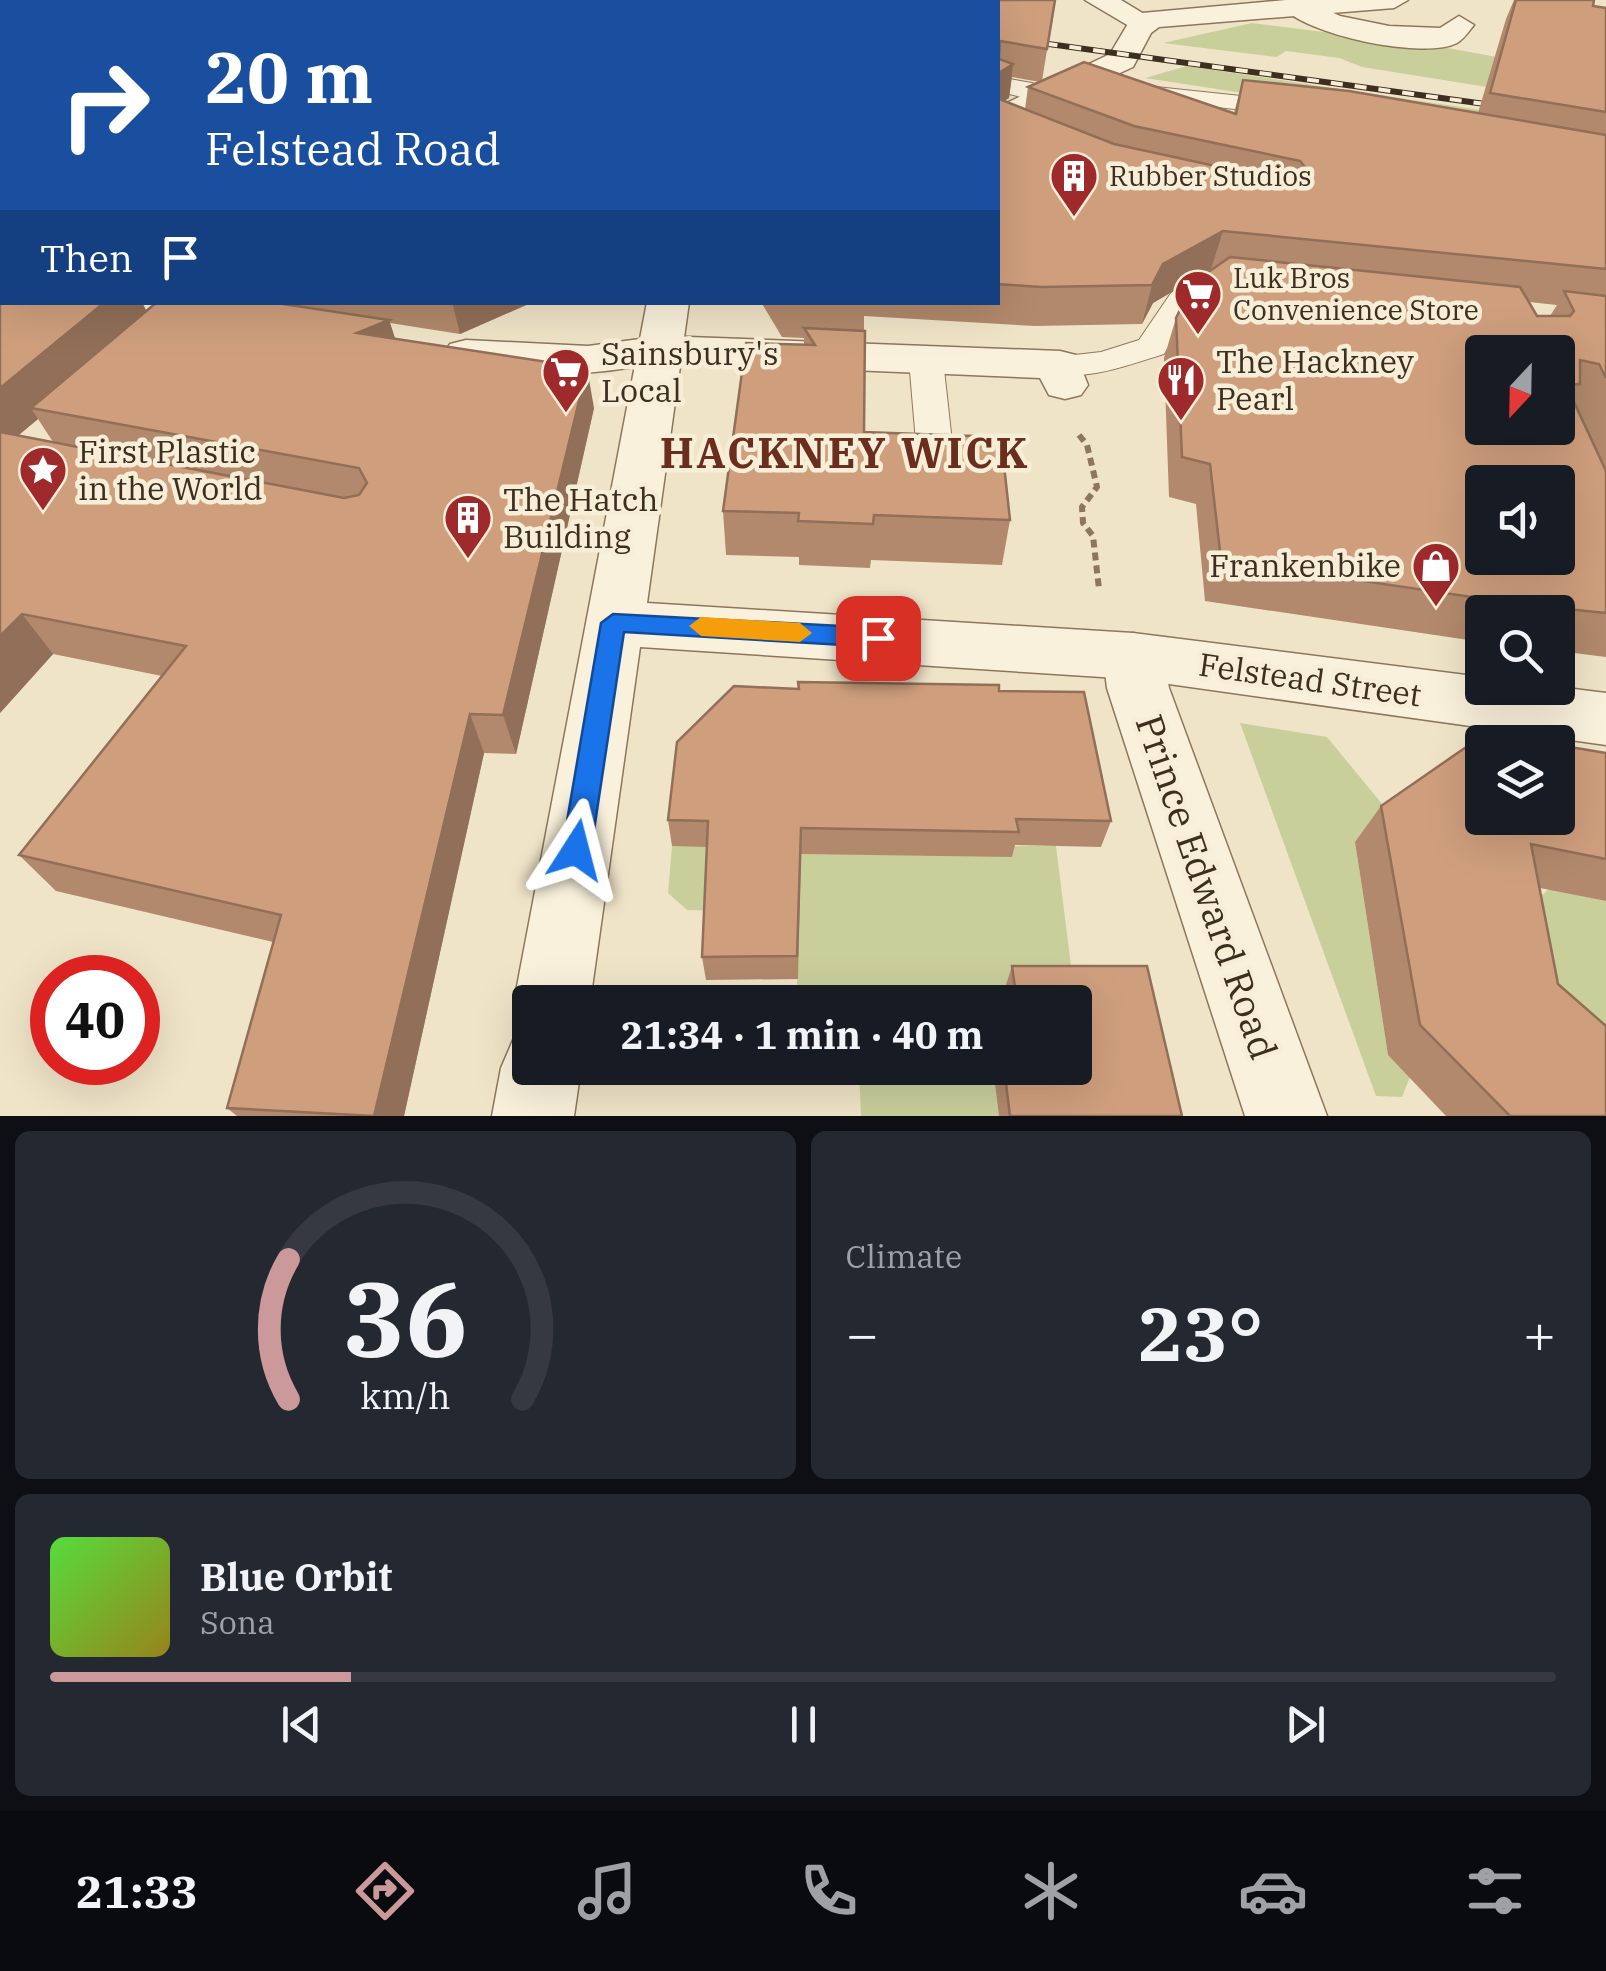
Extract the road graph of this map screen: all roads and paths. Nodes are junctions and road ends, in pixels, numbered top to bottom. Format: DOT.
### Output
graph roads {
  1 [pos="1099,0"];
  2 [pos="1394,0"];
  3 [pos="1296,6"];
  4 [pos="1144,23"];
  5 [pos="1458,25"];
  6 [pos="1084,80"];
  7 [pos="1000,84"];
  8 [pos="1047,97"];
  9 [pos="1319,112"];
  10 [pos="1000,120"];
  11 [pos="1000,122"];
  12 [pos="1032,136"];
  13 [pos="1268,288"];
  14 [pos="162,316"];
  15 [pos="263,322"];
  16 [pos="665,326"];
  17 [pos="416,347"];
  18 [pos="926,360"];
  19 [pos="1062,376"];
  20 [pos="934,442"];
  21 [pos="613,623"];
  22 [pos="1117,631"];
  23 [pos="1606,719"];
  24 [pos="555,985"];
  25 [pos="538,1085"];
  26 [pos="533,1116"];
  27 [pos="1286,1116"];
  1 -- 4 [label="street"];
  2 -- 3 [label="street"];
  3 -- 4 [label="street"];
  3 -- 5 [label="street"];
  4 -- 6 [label="street"];
  6 -- 8 [label="street"];
  6 -- 9 [label="lane"];
  7 -- 8 [label="lane"];
  8 -- 10 [label="street"];
  11 -- 12 [label="lane"];
  13 -- 19 [label="lane"];
  14 -- 15 [label="street"];
  16 -- 17 [label="street"];
  16 -- 18 [label="street"];
  16 -- 21 [label="street"];
  18 -- 19 [label="street"];
  18 -- 20 [label="lane"];
  19 -- 22 [label="path"];
  21 -- 22 [label="street, Felstead Street"];
  21 -- 24 [label="street"];
  22 -- 23 [label="street, Felstead Street"];
  22 -- 27 [label="street, Prince Edward Road"];
  25 -- 26 [label="street"];
}
